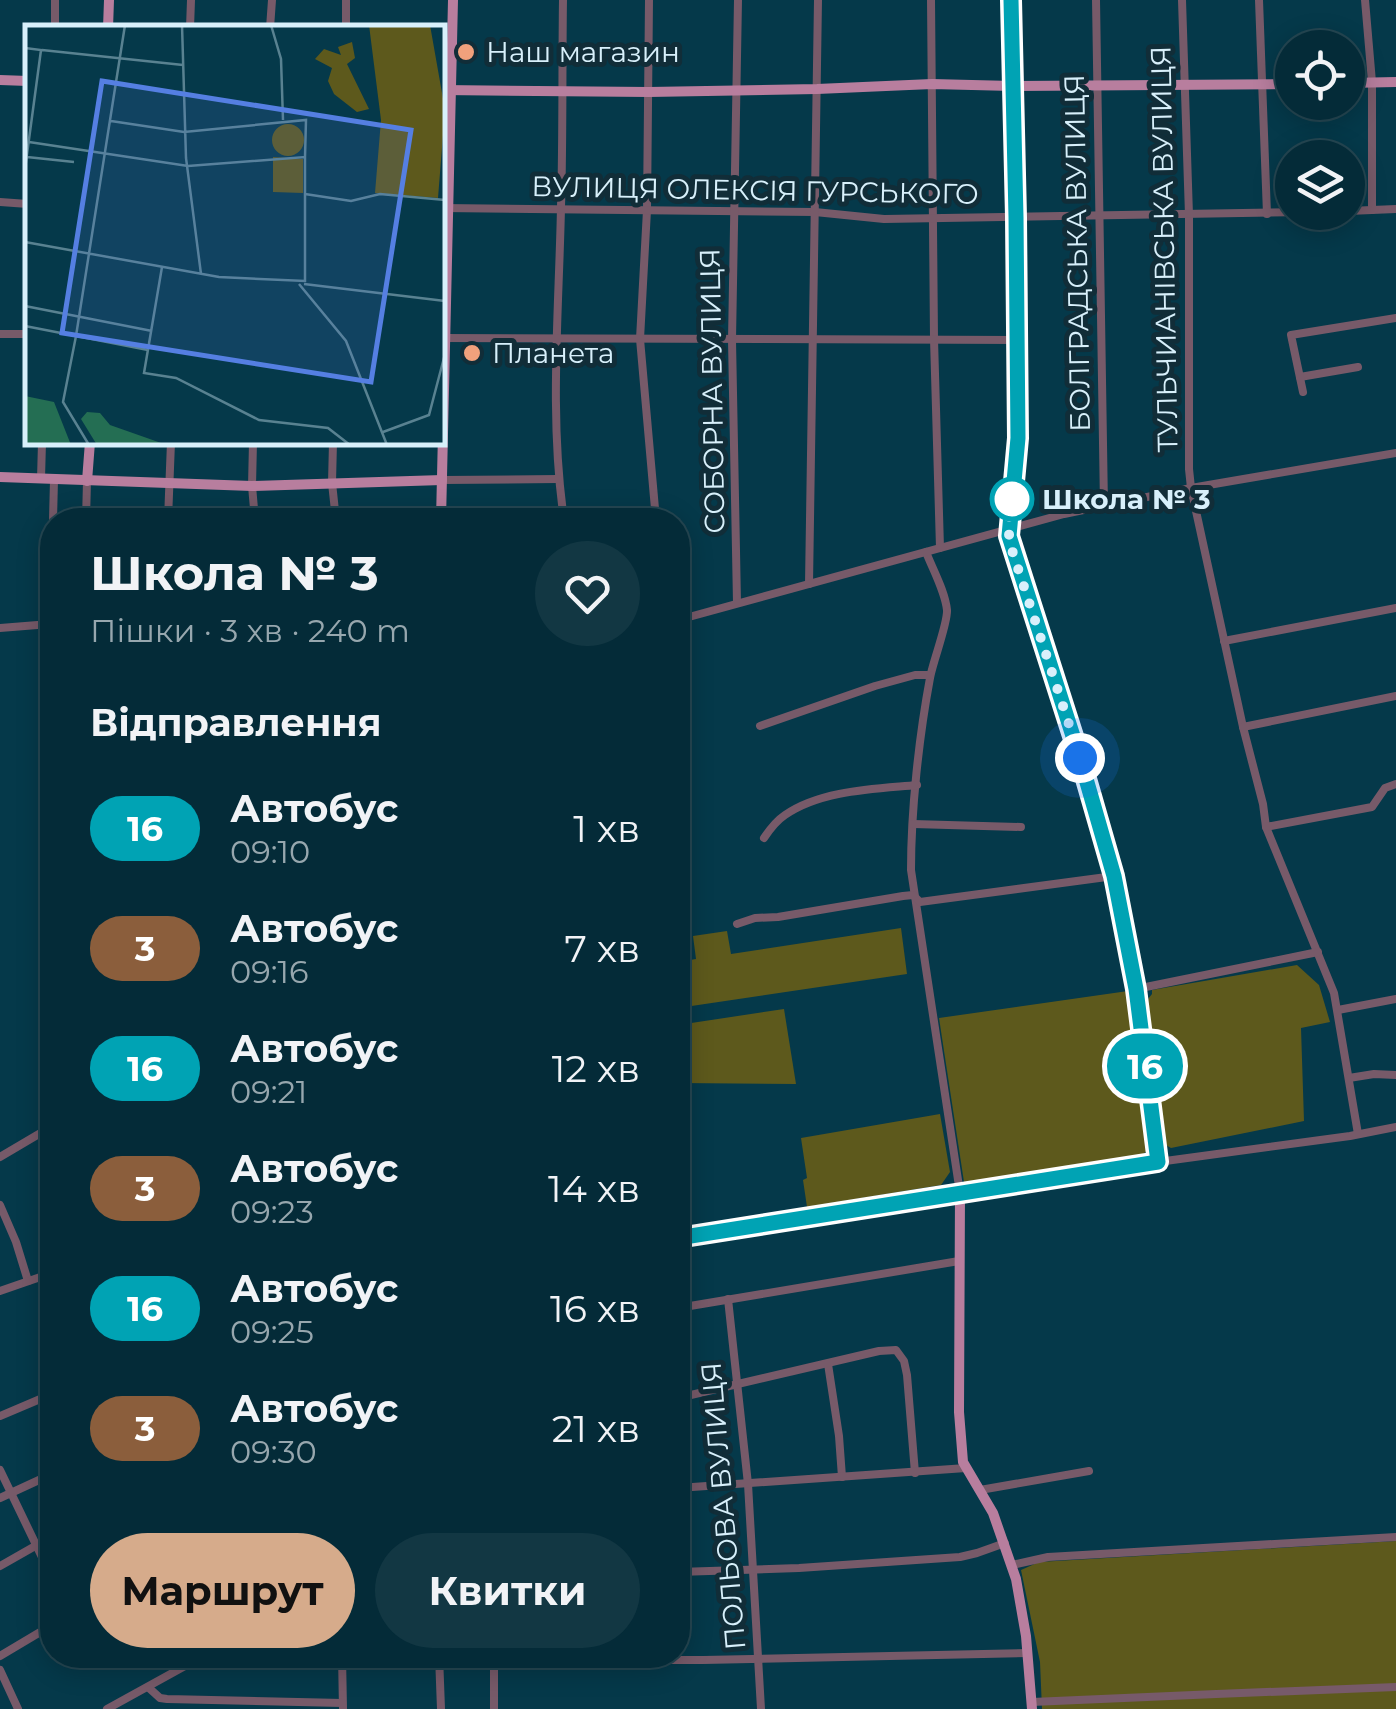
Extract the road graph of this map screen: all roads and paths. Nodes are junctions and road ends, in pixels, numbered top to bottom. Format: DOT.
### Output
graph roads {
  1 [pos="56,0"];
  2 [pos="191,0"];
  3 [pos="272,0"];
  4 [pos="453,0"];
  5 [pos="563,0"];
  6 [pos="649,0"];
  7 [pos="738,0"];
  8 [pos="818,0"];
  9 [pos="931,0"];
  10 [pos="1010,0"];
  11 [pos="1096,0"];
  12 [pos="1182,0"];
  13 [pos="1259,0"];
  14 [pos="1365,0"];
  15 [pos="55,25"];
  16 [pos="190,25"];
  17 [pos="270,25"];
  18 [pos="0,80"];
  19 [pos="25,81"];
  20 [pos="1365,82"];
  21 [pos="1372,82"];
  22 [pos="1396,82"];
  23 [pos="932,84"];
  24 [pos="1186,84"];
  25 [pos="1263,84"];
  26 [pos="1275,84"];
  27 [pos="1012,86"];
  28 [pos="1097,86"];
  29 [pos="817,89"];
  30 [pos="446,90"];
  31 [pos="736,90"];
  32 [pos="562,92"];
  33 [pos="649,92"];
  34 [pos="0,202"];
  35 [pos="25,204"];
  36 [pos="445,208"];
  37 [pos="561,208"];
  38 [pos="1396,209"];
  39 [pos="647,210"];
  40 [pos="1365,210"];
  41 [pos="1372,210"];
  42 [pos="733,212"];
  43 [pos="816,212"];
  44 [pos="1266,214"];
  45 [pos="1275,214"];
  46 [pos="1188,215"];
  47 [pos="1099,216"];
  48 [pos="1016,217"];
  49 [pos="934,218"];
  50 [pos="1396,318"];
  51 [pos="445,338"];
  52 [pos="813,338"];
  53 [pos="555,339"];
  54 [pos="640,339"];
  55 [pos="934,339"];
  56 [pos="732,340"];
  57 [pos="1017,340"];
  58 [pos="1358,366"];
  59 [pos="1300,377"];
  60 [pos="1302,392"];
  61 [pos="42,445"];
  62 [pos="90,445"];
  63 [pos="171,445"];
  64 [pos="253,445"];
  65 [pos="334,445"];
  66 [pos="442,445"];
  67 [pos="1396,453"];
  68 [pos="0,477"];
  69 [pos="41,479"];
  70 [pos="558,479"];
  71 [pos="54,480"];
  72 [pos="442,480"];
  73 [pos="87,481"];
  74 [pos="169,483"];
  75 [pos="332,483"];
  76 [pos="252,486"];
  77 [pos="1191,488"];
  78 [pos="1104,506"];
  79 [pos="53,508"];
  80 [pos="86,508"];
  81 [pos="168,508"];
  82 [pos="254,508"];
  83 [pos="335,508"];
  84 [pos="441,508"];
  85 [pos="562,508"];
  86 [pos="655,508"];
  87 [pos="1008,530"];
  88 [pos="940,548"];
  89 [pos="926,552"];
  90 [pos="809,584"];
  91 [pos="737,602"];
  92 [pos="1396,608"];
  93 [pos="690,616"];
  94 [pos="40,625"];
  95 [pos="0,628"];
  96 [pos="1224,641"];
  97 [pos="930,675"];
  98 [pos="1396,696"];
  99 [pos="760,726"];
  100 [pos="1243,727"];
  101 [pos="1396,784"];
  102 [pos="916,786"];
  103 [pos="913,824"];
  104 [pos="1021,827"];
  105 [pos="1266,827"];
  106 [pos="764,838"];
  107 [pos="1114,876"];
  108 [pos="913,895"];
  109 [pos="737,924"];
  110 [pos="1318,952"];
  111 [pos="1136,989"];
  112 [pos="1396,999"];
  113 [pos="1338,1010"];
  114 [pos="1396,1075"];
  115 [pos="1349,1078"];
  116 [pos="1396,1128"];
  117 [pos="1358,1134"];
  118 [pos="40,1138"];
  119 [pos="0,1157"];
  120 [pos="1158,1162"];
  121 [pos="960,1193"];
  122 [pos="0,1206"];
  123 [pos="690,1236"];
  124 [pos="959,1261"];
  125 [pos="40,1278"];
  126 [pos="28,1282"];
  127 [pos="0,1291"];
  128 [pos="728,1299"];
  129 [pos="690,1306"];
  130 [pos="828,1364"];
  131 [pos="737,1384"];
  132 [pos="690,1395"];
  133 [pos="40,1399"];
  134 [pos="0,1416"];
  135 [pos="966,1468"];
  136 [pos="0,1470"];
  137 [pos="914,1472"];
  138 [pos="1090,1472"];
  139 [pos="842,1477"];
  140 [pos="40,1479"];
  141 [pos="748,1484"];
  142 [pos="690,1487"];
  143 [pos="980,1490"];
  144 [pos="11,1492"];
  145 [pos="0,1498"];
  146 [pos="1396,1537"];
  147 [pos="1005,1543"];
  148 [pos="38,1545"];
  149 [pos="40,1550"];
  150 [pos="1012,1565"];
  151 [pos="0,1566"];
  152 [pos="754,1570"];
  153 [pos="690,1572"];
  154 [pos="40,1633"];
  155 [pos="1028,1653"];
  156 [pos="0,1656"];
  157 [pos="690,1659"];
  158 [pos="759,1659"];
  159 [pos="182,1668"];
  160 [pos="342,1668"];
  161 [pos="440,1668"];
  162 [pos="494,1668"];
  163 [pos="0,1670"];
  164 [pos="1396,1687"];
  165 [pos="149,1688"];
  166 [pos="1032,1705"];
  167 [pos="342,1706"];
  168 [pos="18,1709"];
  169 [pos="107,1709"];
  170 [pos="442,1709"];
  171 [pos="494,1709"];
  172 [pos="761,1709"];
  1 -- 15 [label="street"];
  2 -- 16 [label="street"];
  3 -- 17 [label="street"];
  4 -- 30 [label="main road"];
  5 -- 32 [label="street"];
  6 -- 33 [label="street"];
  7 -- 31 [label="street, СОБОРНА ВУЛИЦЯ"];
  8 -- 29 [label="street"];
  9 -- 23 [label="street"];
  10 -- 27 [label="main road"];
  11 -- 28 [label="street, БОЛГРАДСЬКА ВУЛИЦЯ"];
  12 -- 24 [label="street, ТУЛЬЧИАНІВСЬКА ВУЛИЦЯ"];
  13 -- 25 [label="street"];
  14 -- 21 [label="street"];
  18 -- 19 [label="main road"];
  20 -- 21 [label="main road"];
  21 -- 22 [label="main road"];
  21 -- 41 [label="street"];
  23 -- 27 [label="main road"];
  23 -- 29 [label="main road"];
  23 -- 49 [label="street"];
  24 -- 25 [label="main road"];
  24 -- 28 [label="main road"];
  24 -- 46 [label="street, ТУЛЬЧИАНІВСЬКА ВУЛИЦЯ"];
  25 -- 26 [label="main road"];
  25 -- 44 [label="street"];
  27 -- 28 [label="main road"];
  27 -- 48 [label="main road"];
  28 -- 47 [label="street, БОЛГРАДСЬКА ВУЛИЦЯ"];
  29 -- 31 [label="main road"];
  29 -- 43 [label="street"];
  30 -- 32 [label="main road"];
  30 -- 36 [label="main road"];
  31 -- 33 [label="main road"];
  31 -- 42 [label="street, СОБОРНА ВУЛИЦЯ"];
  32 -- 33 [label="main road"];
  32 -- 37 [label="street"];
  33 -- 39 [label="street"];
  34 -- 35 [label="street"];
  36 -- 37 [label="street, ВУЛИЦЯ ОЛЕКСІЯ ГУРСЬКОГО"];
  37 -- 39 [label="street, ВУЛИЦЯ ОЛЕКСІЯ ГУРСЬКОГО"];
  37 -- 53 [label="street"];
  38 -- 41 [label="street"];
  39 -- 42 [label="street, ВУЛИЦЯ ОЛЕКСІЯ ГУРСЬКОГО"];
  39 -- 54 [label="street"];
  40 -- 41 [label="street"];
  42 -- 43 [label="street, ВУЛИЦЯ ОЛЕКСІЯ ГУРСЬКОГО"];
  42 -- 56 [label="street, СОБОРНА ВУЛИЦЯ"];
  43 -- 49 [label="street, ВУЛИЦЯ ОЛЕКСІЯ ГУРСЬКОГО"];
  43 -- 52 [label="street"];
  44 -- 45 [label="street, ВУЛИЦЯ ОЛЕКСІЯ ГУРСЬКОГО"];
  44 -- 46 [label="street, ВУЛИЦЯ ОЛЕКСІЯ ГУРСЬКОГО"];
  46 -- 47 [label="street, ВУЛИЦЯ ОЛЕКСІЯ ГУРСЬКОГО"];
  46 -- 77 [label="street, ТУЛЬЧИАНІВСЬКА ВУЛИЦЯ"];
  47 -- 48 [label="street, ВУЛИЦЯ ОЛЕКСІЯ ГУРСЬКОГО"];
  47 -- 78 [label="street, БОЛГРАДСЬКА ВУЛИЦЯ"];
  48 -- 49 [label="street, ВУЛИЦЯ ОЛЕКСІЯ ГУРСЬКОГО"];
  48 -- 57 [label="main road"];
  49 -- 55 [label="street"];
  50 -- 59 [label="street"];
  51 -- 53 [label="street"];
  52 -- 55 [label="street"];
  52 -- 56 [label="street"];
  52 -- 90 [label="street"];
  53 -- 54 [label="street"];
  53 -- 70 [label="street"];
  54 -- 56 [label="street"];
  54 -- 86 [label="street"];
  55 -- 57 [label="street"];
  55 -- 88 [label="street"];
  56 -- 91 [label="street, СОБОРНА ВУЛИЦЯ"];
  57 -- 87 [label="main road"];
  58 -- 59 [label="street"];
  59 -- 60 [label="street"];
  61 -- 69 [label="street"];
  62 -- 73 [label="main road"];
  63 -- 74 [label="street"];
  64 -- 76 [label="street"];
  65 -- 75 [label="street"];
  66 -- 72 [label="main road"];
  67 -- 77 [label="street"];
  68 -- 69 [label="main road"];
  69 -- 71 [label="main road"];
  70 -- 72 [label="street"];
  70 -- 85 [label="street"];
  71 -- 73 [label="main road"];
  71 -- 79 [label="street"];
  72 -- 75 [label="main road"];
  72 -- 84 [label="main road"];
  73 -- 74 [label="main road"];
  73 -- 80 [label="street"];
  74 -- 76 [label="main road"];
  74 -- 81 [label="street"];
  75 -- 76 [label="main road"];
  75 -- 83 [label="street"];
  76 -- 82 [label="street"];
  77 -- 78 [label="street"];
  77 -- 96 [label="street, ТУЛЬЧИАНІВСЬКА ВУЛИЦЯ"];
  78 -- 87 [label="street"];
  87 -- 88 [label="street"];
  87 -- 107 [label="main road"];
  88 -- 89 [label="street"];
  89 -- 90 [label="street"];
  89 -- 97 [label="street"];
  90 -- 91 [label="street"];
  91 -- 93 [label="street"];
  92 -- 96 [label="street"];
  94 -- 95 [label="street"];
  96 -- 100 [label="street, ТУЛЬЧИАНІВСЬКА ВУЛИЦЯ"];
  97 -- 99 [label="street"];
  97 -- 102 [label="street"];
  98 -- 100 [label="street"];
  100 -- 105 [label="street, ТУЛЬЧИАНІВСЬКА ВУЛИЦЯ"];
  101 -- 105 [label="street"];
  102 -- 103 [label="street"];
  102 -- 106 [label="street"];
  103 -- 104 [label="street"];
  103 -- 108 [label="street"];
  105 -- 110 [label="street, ТУЛЬЧИАНІВСЬКА ВУЛИЦЯ"];
  107 -- 108 [label="street"];
  107 -- 111 [label="main road"];
  108 -- 109 [label="street"];
  108 -- 121 [label="street"];
  110 -- 111 [label="street"];
  110 -- 113 [label="street, ТУЛЬЧИАНІВСЬКА ВУЛИЦЯ"];
  111 -- 120 [label="main road"];
  112 -- 113 [label="street"];
  113 -- 115 [label="street, ТУЛЬЧИАНІВСЬКА ВУЛИЦЯ"];
  114 -- 115 [label="street"];
  115 -- 117 [label="street, ТУЛЬЧИАНІВСЬКА ВУЛИЦЯ"];
  116 -- 117 [label="street"];
  117 -- 120 [label="street"];
  118 -- 119 [label="street"];
  120 -- 121 [label="main road"];
  121 -- 123 [label="main road"];
  121 -- 124 [label="main road"];
  122 -- 126 [label="street"];
  124 -- 128 [label="street"];
  124 -- 135 [label="main road"];
  125 -- 126 [label="street"];
  126 -- 127 [label="street"];
  128 -- 129 [label="street"];
  128 -- 131 [label="street, ПОЛЬОВА ВУЛИЦЯ"];
  130 -- 131 [label="street"];
  130 -- 137 [label="street"];
  130 -- 139 [label="street"];
  131 -- 132 [label="street"];
  131 -- 141 [label="street, ПОЛЬОВА ВУЛИЦЯ"];
  133 -- 134 [label="street"];
  135 -- 137 [label="street"];
  135 -- 143 [label="main road"];
  136 -- 144 [label="street"];
  137 -- 139 [label="street"];
  138 -- 143 [label="street"];
  139 -- 141 [label="street"];
  140 -- 144 [label="street"];
  141 -- 142 [label="street"];
  141 -- 152 [label="street, ПОЛЬОВА ВУЛИЦЯ"];
  143 -- 147 [label="main road"];
  144 -- 145 [label="street"];
  144 -- 148 [label="street"];
  146 -- 150 [label="street"];
  147 -- 150 [label="main road"];
  147 -- 152 [label="street"];
  148 -- 149 [label="street"];
  148 -- 151 [label="street"];
  150 -- 155 [label="main road"];
  152 -- 153 [label="street"];
  152 -- 158 [label="street, ПОЛЬОВА ВУЛИЦЯ"];
  154 -- 156 [label="street"];
  155 -- 158 [label="street"];
  155 -- 166 [label="main road"];
  157 -- 158 [label="street"];
  158 -- 172 [label="street, ПОЛЬОВА ВУЛИЦЯ"];
  159 -- 165 [label="street"];
  160 -- 167 [label="street"];
  161 -- 170 [label="street"];
  162 -- 171 [label="street"];
  163 -- 168 [label="street"];
  164 -- 166 [label="street"];
  165 -- 167 [label="street"];
  165 -- 169 [label="street"];
}
